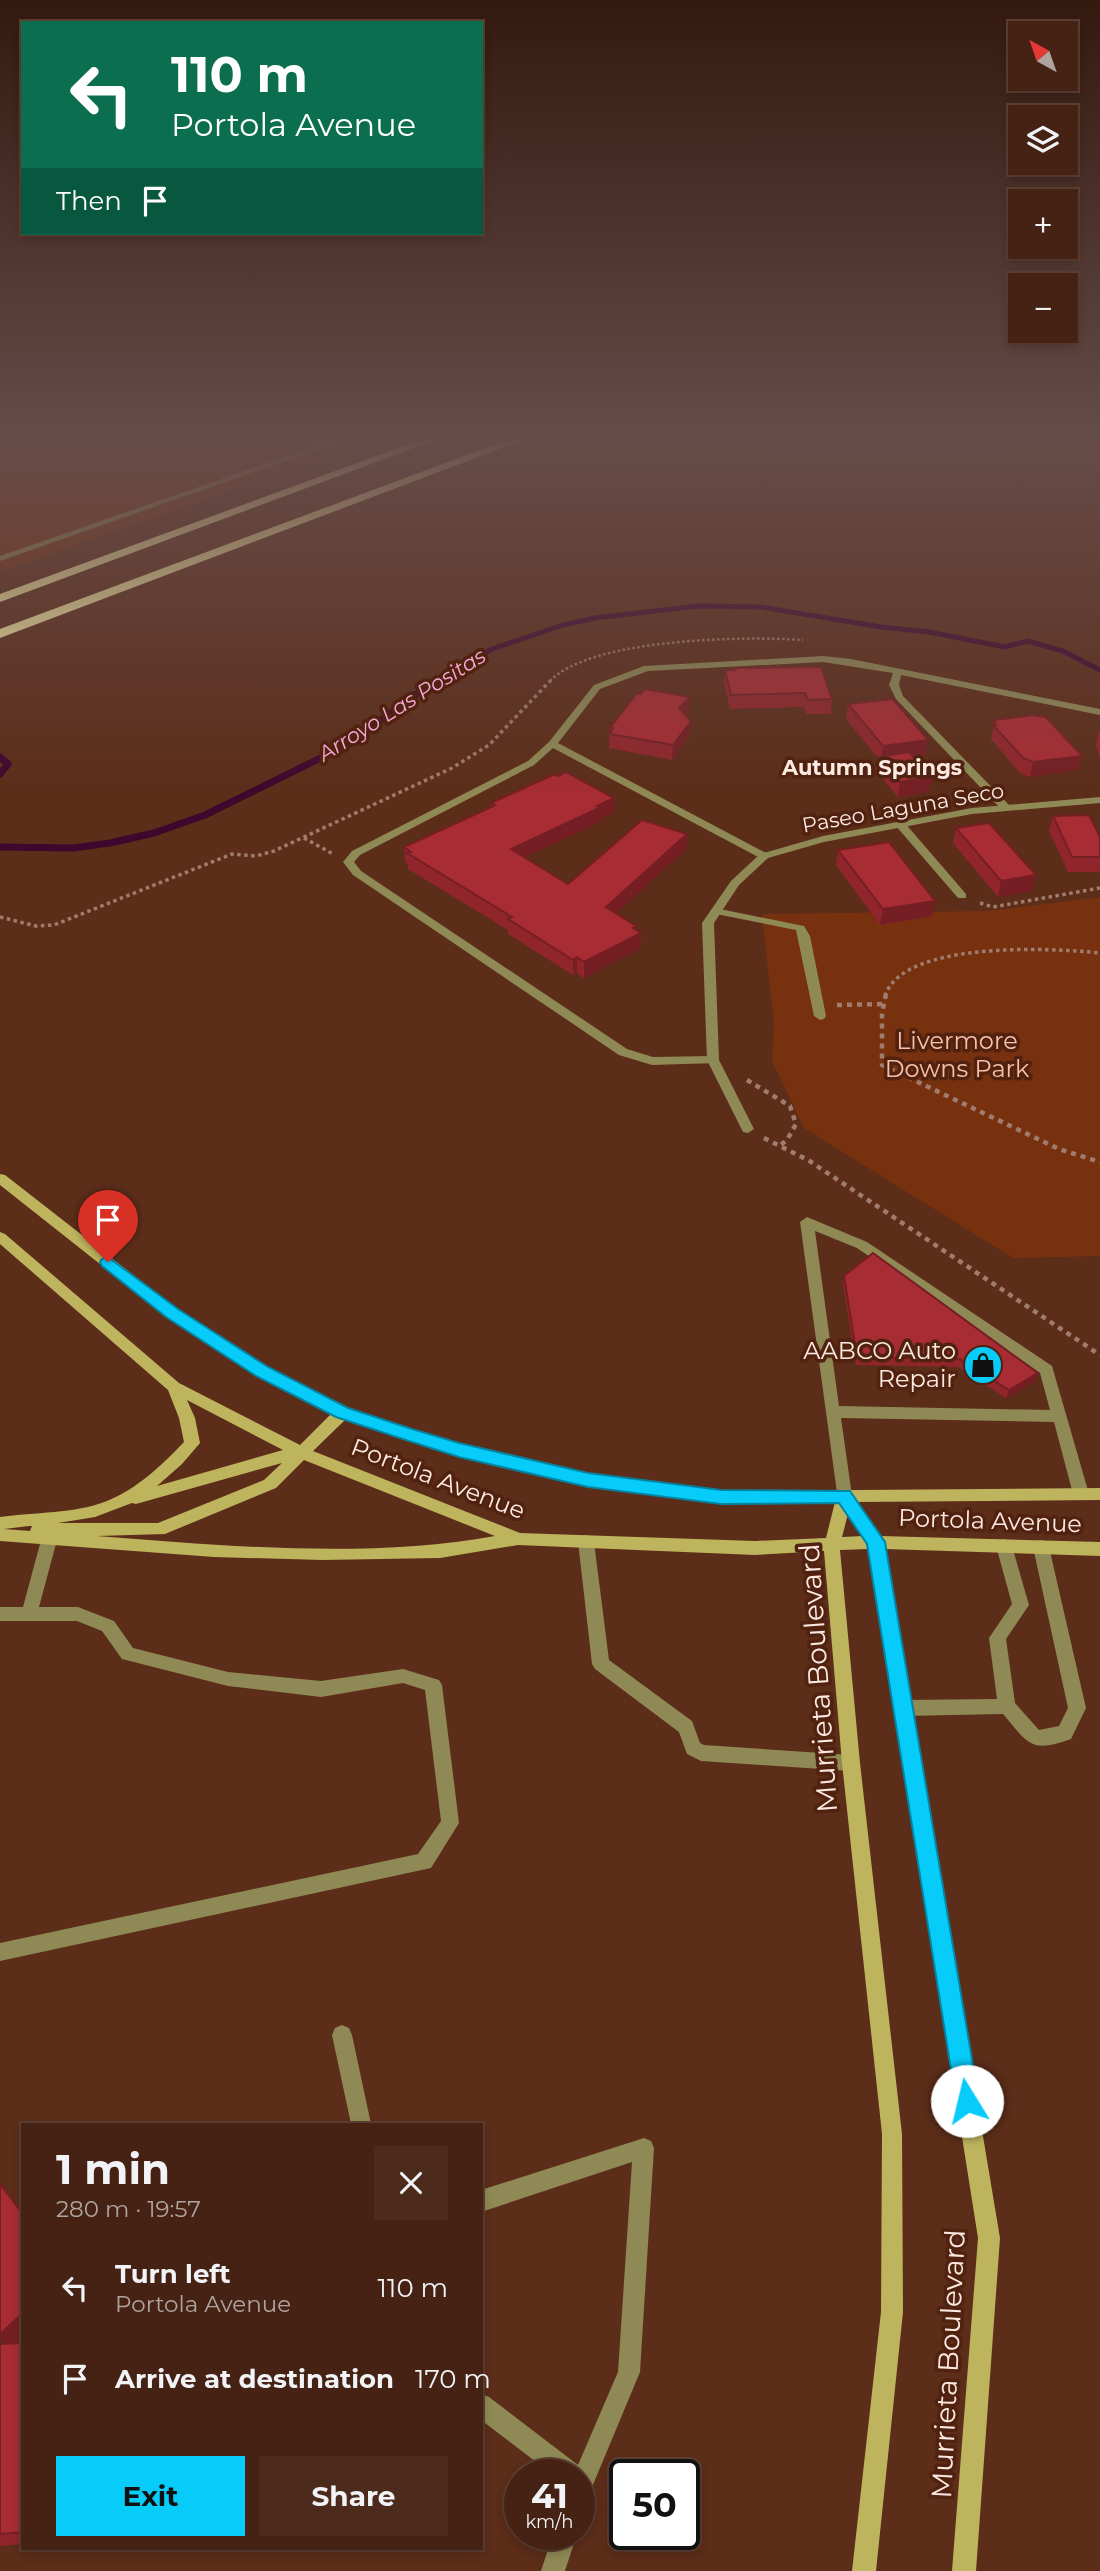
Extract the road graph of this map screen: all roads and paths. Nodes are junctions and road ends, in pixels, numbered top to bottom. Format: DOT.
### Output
graph roads {
  1 [pos="121,554"];
  2 [pos="215,554"];
  3 [pos="0,598"];
  4 [pos="0,634"];
  5 [pos="805,640"];
  6 [pos="898,671"];
  7 [pos="1100,712"];
  8 [pos="552,744"];
  9 [pos="1100,800"];
  10 [pos="1006,808"];
  11 [pos="900,824"];
  12 [pos="304,837"];
  13 [pos="764,856"];
  14 [pos="348,862"];
  15 [pos="1100,888"];
  16 [pos="962,897"];
  17 [pos="715,911"];
  18 [pos="0,916"];
  19 [pos="1100,953"];
  20 [pos="885,1004"];
  21 [pos="819,1010"];
  22 [pos="713,1060"];
  23 [pos="742,1075"];
  24 [pos="748,1129"];
  25 [pos="779,1146"];
  26 [pos="1100,1162"];
  27 [pos="0,1178"];
  28 [pos="0,1237"];
  29 [pos="1100,1355"];
  30 [pos="173,1387"];
  31 [pos="833,1412"];
  32 [pos="342,1413"];
  33 [pos="1060,1416"];
  34 [pos="300,1452"];
  35 [pos="1081,1494"];
  36 [pos="1100,1494"];
  37 [pos="844,1496"];
  38 [pos="120,1502"];
  39 [pos="0,1523"];
  40 [pos="0,1532"];
  41 [pos="50,1534"];
  42 [pos="519,1539"];
  43 [pos="586,1542"];
  44 [pos="876,1542"];
  45 [pos="832,1546"];
  46 [pos="1004,1546"];
  47 [pos="1041,1547"];
  48 [pos="1100,1549"];
  49 [pos="0,1614"];
  50 [pos="29,1614"];
  51 [pos="1007,1706"];
  52 [pos="904,1708"];
  53 [pos="851,1763"];
  54 [pos="0,1952"];
  55 [pos="342,2035"];
  56 [pos="361,2123"];
  57 [pos="483,2200"];
  58 [pos="483,2407"];
  59 [pos="549,2459"];
  60 [pos="589,2459"];
  61 [pos="560,2550"];
  62 [pos="553,2571"];
  63 [pos="864,2571"];
  64 [pos="964,2571"];
  1 -- 3 [label="highway"];
  2 -- 4 [label="highway"];
  5 -- 12 [label="path"];
  6 -- 7 [label="street"];
  6 -- 8 [label="street"];
  6 -- 10 [label="street"];
  8 -- 13 [label="street"];
  8 -- 14 [label="street"];
  9 -- 10 [label="street, Paseo Laguna Seco"];
  10 -- 11 [label="street, Paseo Laguna Seco"];
  11 -- 13 [label="street, Paseo Laguna Seco"];
  11 -- 16 [label="street"];
  12 -- 14 [label="path"];
  12 -- 18 [label="path"];
  13 -- 17 [label="street, Paseo Laguna Seco"];
  14 -- 22 [label="street"];
  15 -- 16 [label="path"];
  17 -- 21 [label="street"];
  17 -- 22 [label="street, Paseo Laguna Seco"];
  19 -- 20 [label="path"];
  20 -- 21 [label="path"];
  20 -- 26 [label="path"];
  22 -- 24 [label="street, Paseo Laguna Seco"];
  23 -- 25 [label="path"];
  24 -- 25 [label="path"];
  25 -- 29 [label="path"];
  27 -- 32 [label="main road, Portola Avenue"];
  28 -- 30 [label="main road, Portola Avenue"];
  30 -- 34 [label="main road, Portola Avenue"];
  30 -- 38 [label="main road"];
  31 -- 33 [label="street"];
  31 -- 33 [label="street"];
  31 -- 37 [label="street"];
  32 -- 34 [label="main road"];
  32 -- 37 [label="main road, Portola Avenue"];
  33 -- 35 [label="street"];
  34 -- 38 [label="main road"];
  34 -- 41 [label="main road"];
  34 -- 42 [label="main road, Portola Avenue"];
  35 -- 36 [label="main road, Portola Avenue"];
  35 -- 37 [label="main road, Portola Avenue"];
  37 -- 44 [label="main road, Murrieta Boulevard"];
  37 -- 45 [label="main road, Murrieta Boulevard"];
  38 -- 39 [label="main road"];
  40 -- 41 [label="main road"];
  41 -- 42 [label="main road"];
  41 -- 50 [label="street"];
  42 -- 43 [label="main road, Portola Avenue"];
  43 -- 45 [label="main road, Portola Avenue"];
  43 -- 53 [label="street"];
  44 -- 45 [label="main road, Portola Avenue"];
  44 -- 46 [label="main road, Portola Avenue"];
  44 -- 52 [label="main road, Murrieta Boulevard"];
  45 -- 53 [label="main road, Murrieta Boulevard"];
  46 -- 47 [label="main road, Portola Avenue"];
  46 -- 51 [label="street"];
  47 -- 48 [label="main road, Portola Avenue"];
  47 -- 51 [label="street"];
  49 -- 50 [label="street"];
  50 -- 54 [label="street"];
  51 -- 52 [label="street"];
  52 -- 64 [label="main road, Murrieta Boulevard"];
  53 -- 63 [label="main road, Murrieta Boulevard"];
  55 -- 56 [label="street"];
  57 -- 60 [label="street"];
  58 -- 59 [label="street"];
  61 -- 62 [label="street"];
}
